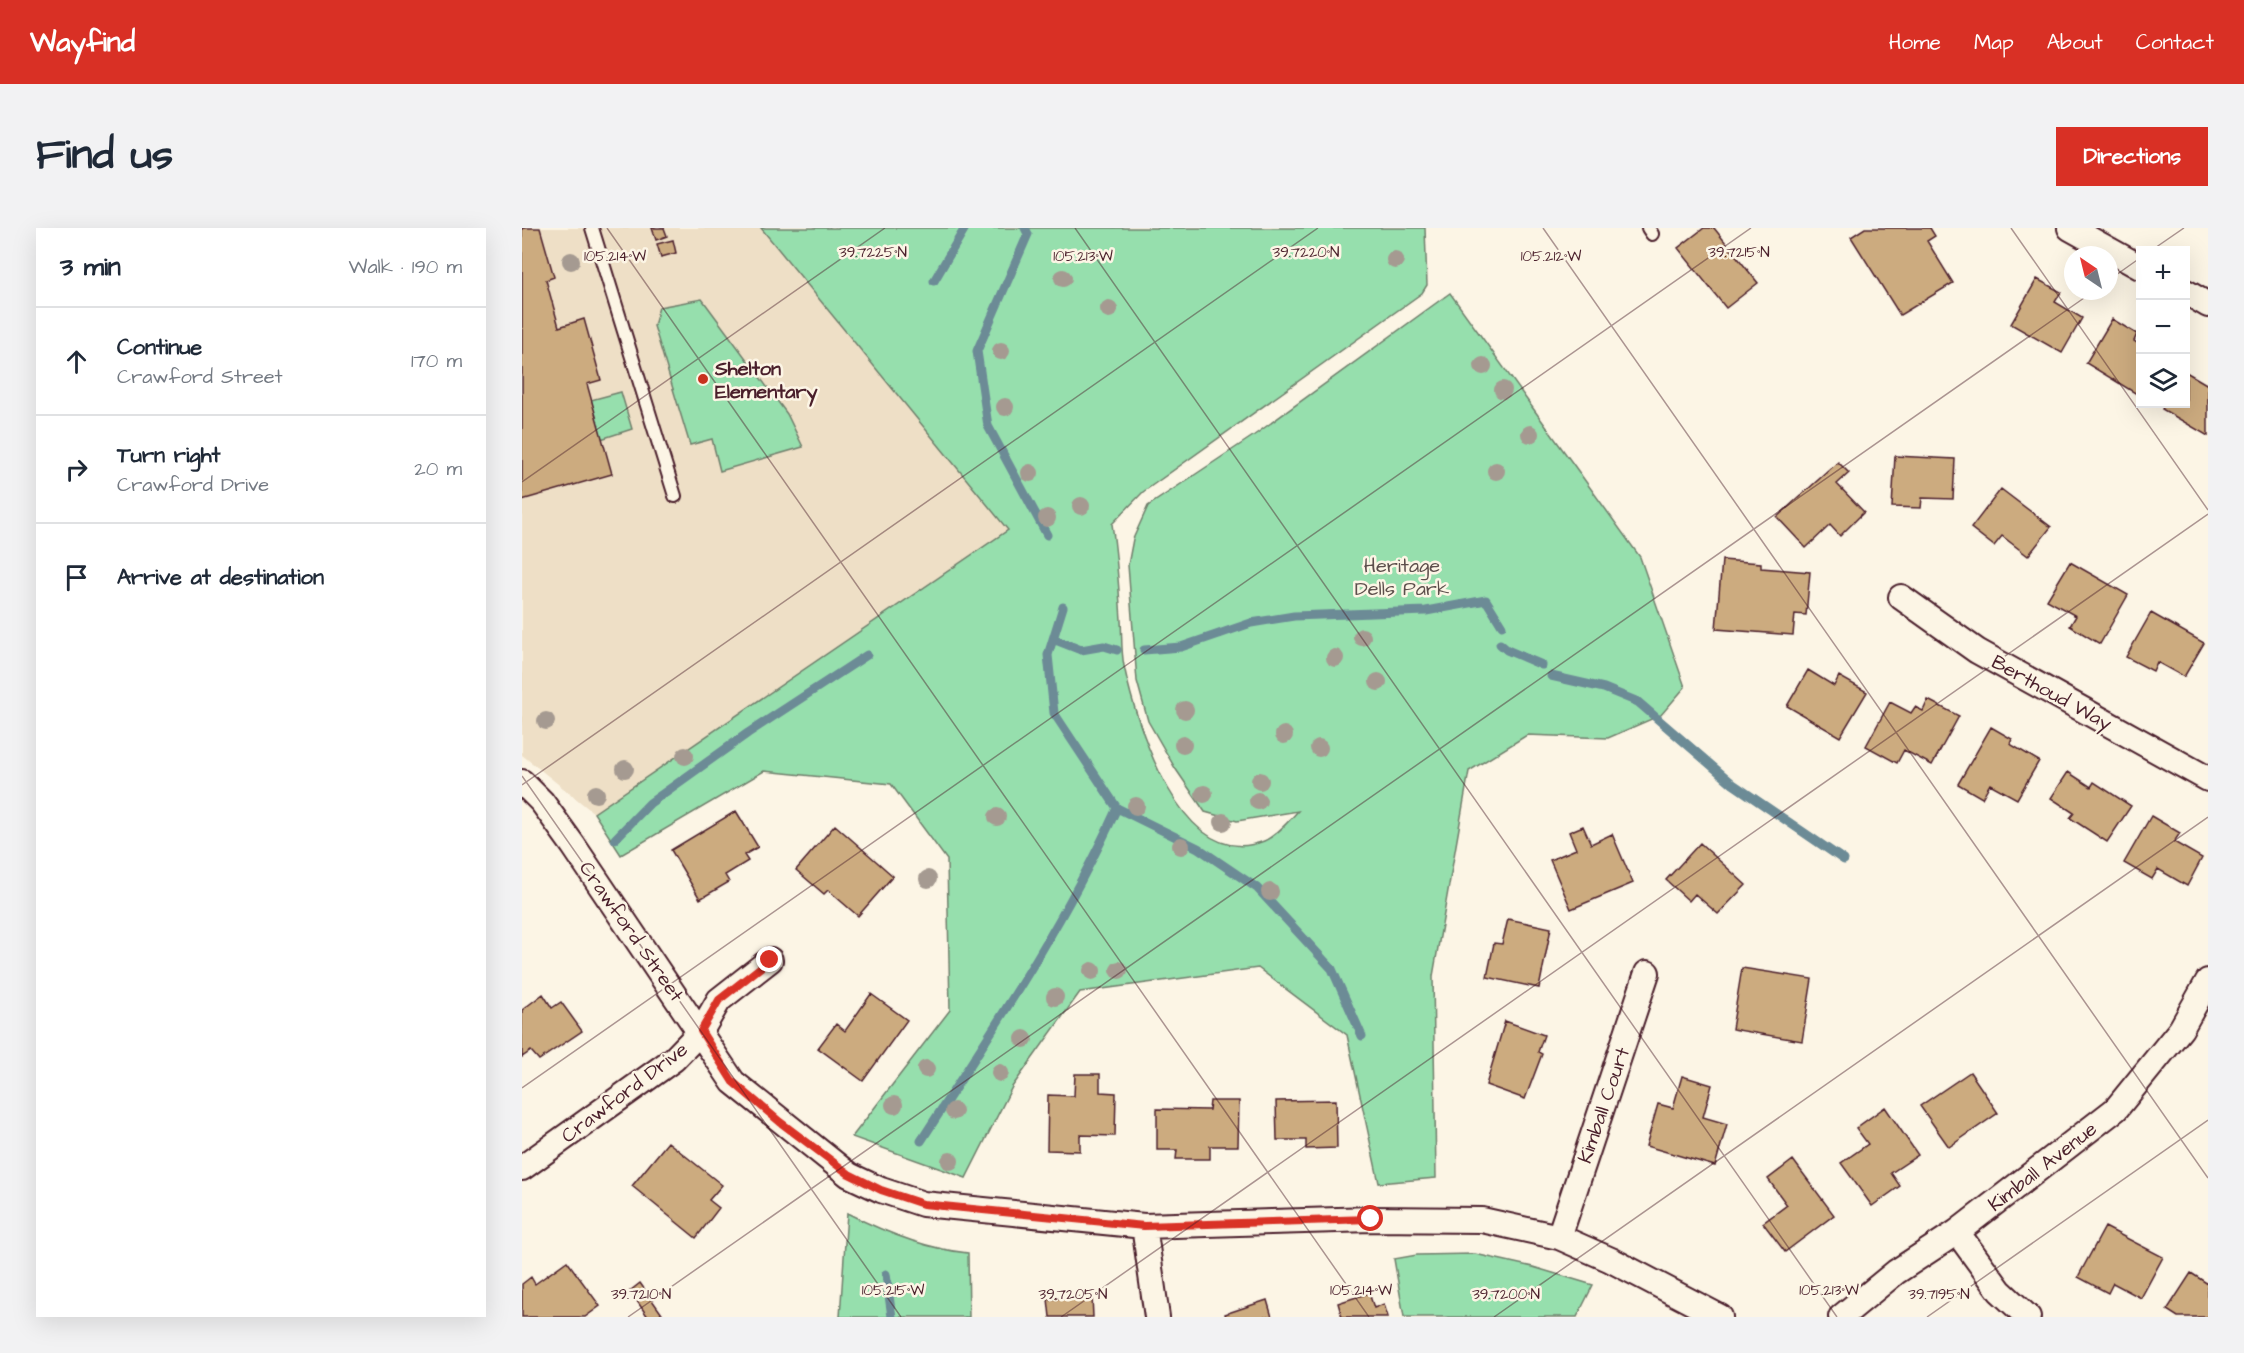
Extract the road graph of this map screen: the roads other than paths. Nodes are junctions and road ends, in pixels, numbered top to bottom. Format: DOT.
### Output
graph roads {
  1 [pos="592,228"];
  2 [pos="2070,228"];
  3 [pos="2136,265"];
  4 [pos="2190,294"];
  5 [pos="2208,305"];
  6 [pos="675,496"];
  7 [pos="1901,597"];
  8 [pos="2208,779"];
  9 [pos="522,782"];
  10 [pos="770,960"];
  11 [pos="1647,973"];
  12 [pos="2208,981"];
  13 [pos="701,1031"];
  14 [pos="522,1168"];
  15 [pos="1144,1226"];
  16 [pos="1957,1232"];
  17 [pos="1559,1237"];
  18 [pos="1157,1317"];
  19 [pos="1720,1317"];
  20 [pos="1841,1317"];
  21 [pos="2028,1317"];
  1 -- 6 [label="lane"];
  2 -- 3 [label="street"];
  4 -- 5 [label="street"];
  7 -- 8 [label="street, Berthoud Way"];
  9 -- 13 [label="street, Crawford Street"];
  10 -- 13 [label="street, Crawford Drive"];
  11 -- 17 [label="street, Kimball Court"];
  12 -- 16 [label="street, Kimball Avenue"];
  13 -- 14 [label="street, Crawford Drive"];
  13 -- 15 [label="street, Crawford Street"];
  15 -- 17 [label="street, Crawford Street"];
  15 -- 18 [label="street"];
  16 -- 20 [label="street, Kimball Avenue"];
  16 -- 21 [label="street"];
  17 -- 19 [label="street, Crawford Street"];
}
